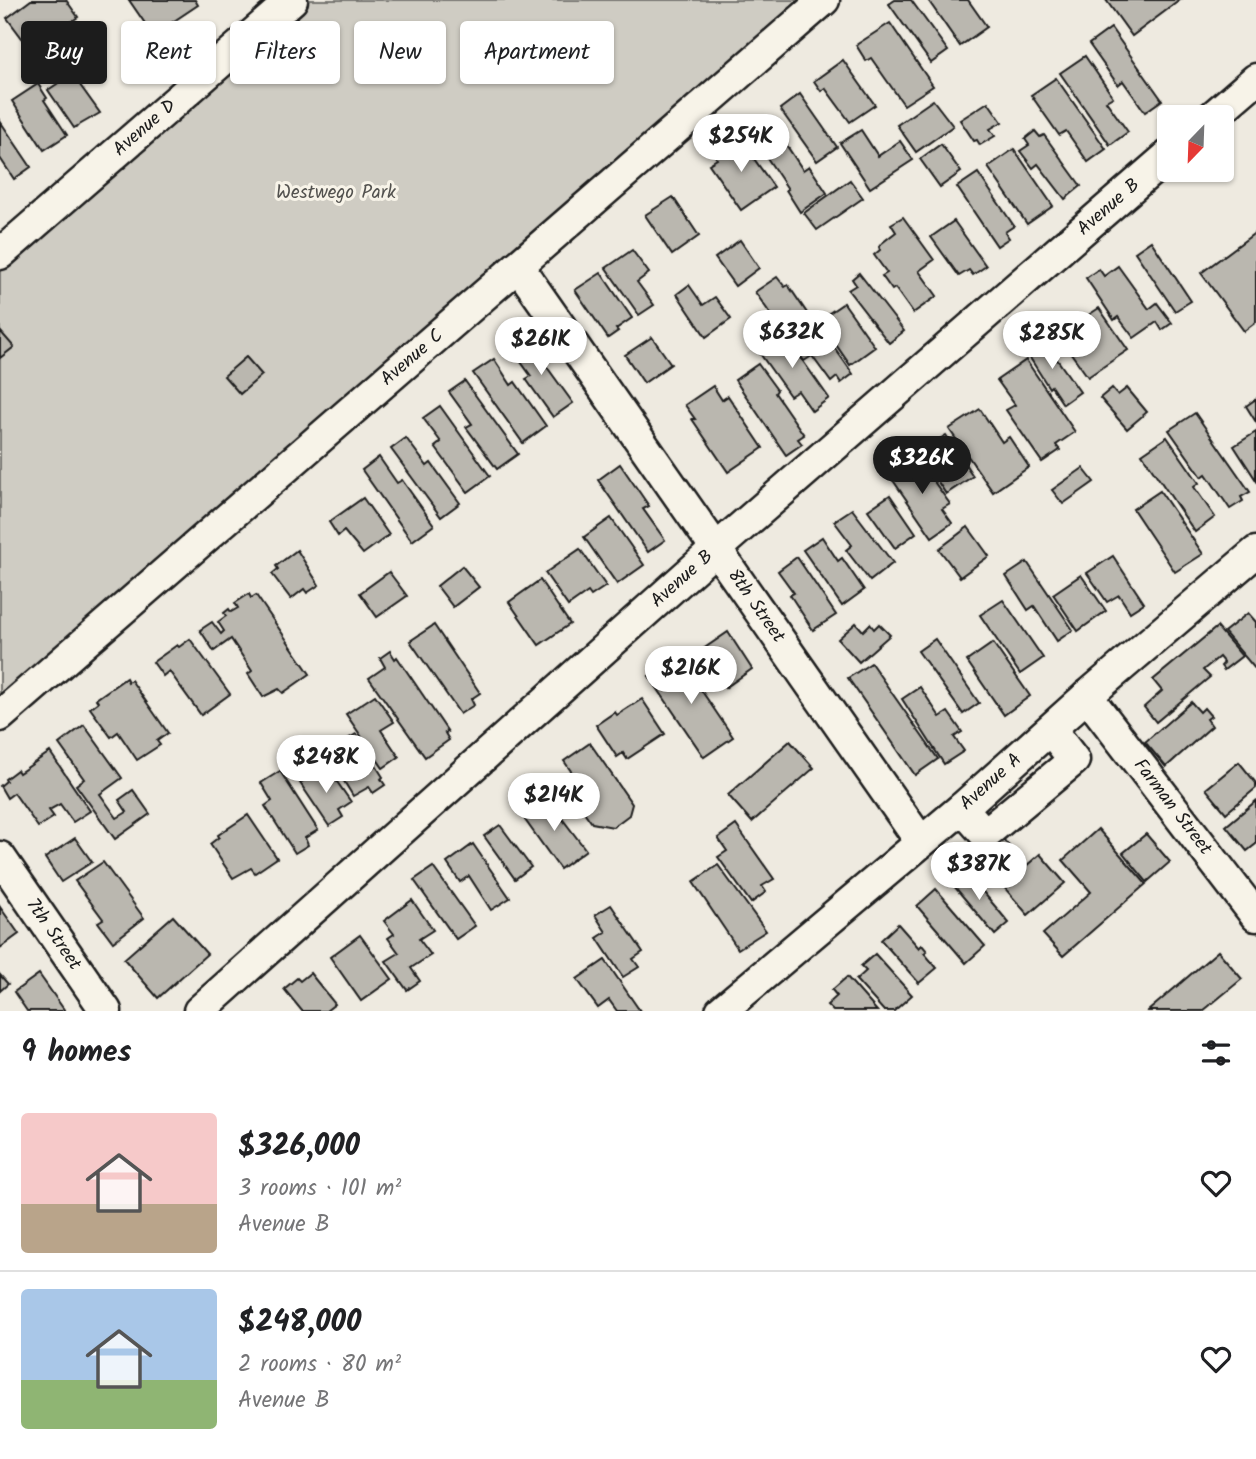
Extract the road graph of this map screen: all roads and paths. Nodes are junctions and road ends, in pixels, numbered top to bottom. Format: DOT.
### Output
graph roads {
  1 [pos="292,0"];
  2 [pos="824,0"];
  3 [pos="1256,79"];
  4 [pos="1226,105"];
  5 [pos="1157,165"];
  6 [pos="0,254"];
  7 [pos="518,266"];
  8 [pos="717,548"];
  9 [pos="1256,552"];
  10 [pos="1087,696"];
  11 [pos="0,716"];
  12 [pos="921,842"];
  13 [pos="0,858"];
  14 [pos="1256,916"];
  15 [pos="106,1011"];
  16 [pos="199,1011"];
  17 [pos="722,1011"];
  1 -- 6 [label="street, Avenue D"];
  2 -- 7 [label="street, Avenue C"];
  3 -- 4 [label="street"];
  5 -- 8 [label="street, Avenue B"];
  7 -- 8 [label="street, 8th Street"];
  7 -- 11 [label="street, Avenue C"];
  8 -- 12 [label="street, 8th Street"];
  8 -- 16 [label="street, Avenue B"];
  9 -- 10 [label="street, Avenue A"];
  10 -- 12 [label="street, Avenue A"];
  10 -- 14 [label="street, Farman Street"];
  12 -- 17 [label="street, Avenue A"];
  13 -- 15 [label="street, 7th Street"];
}
